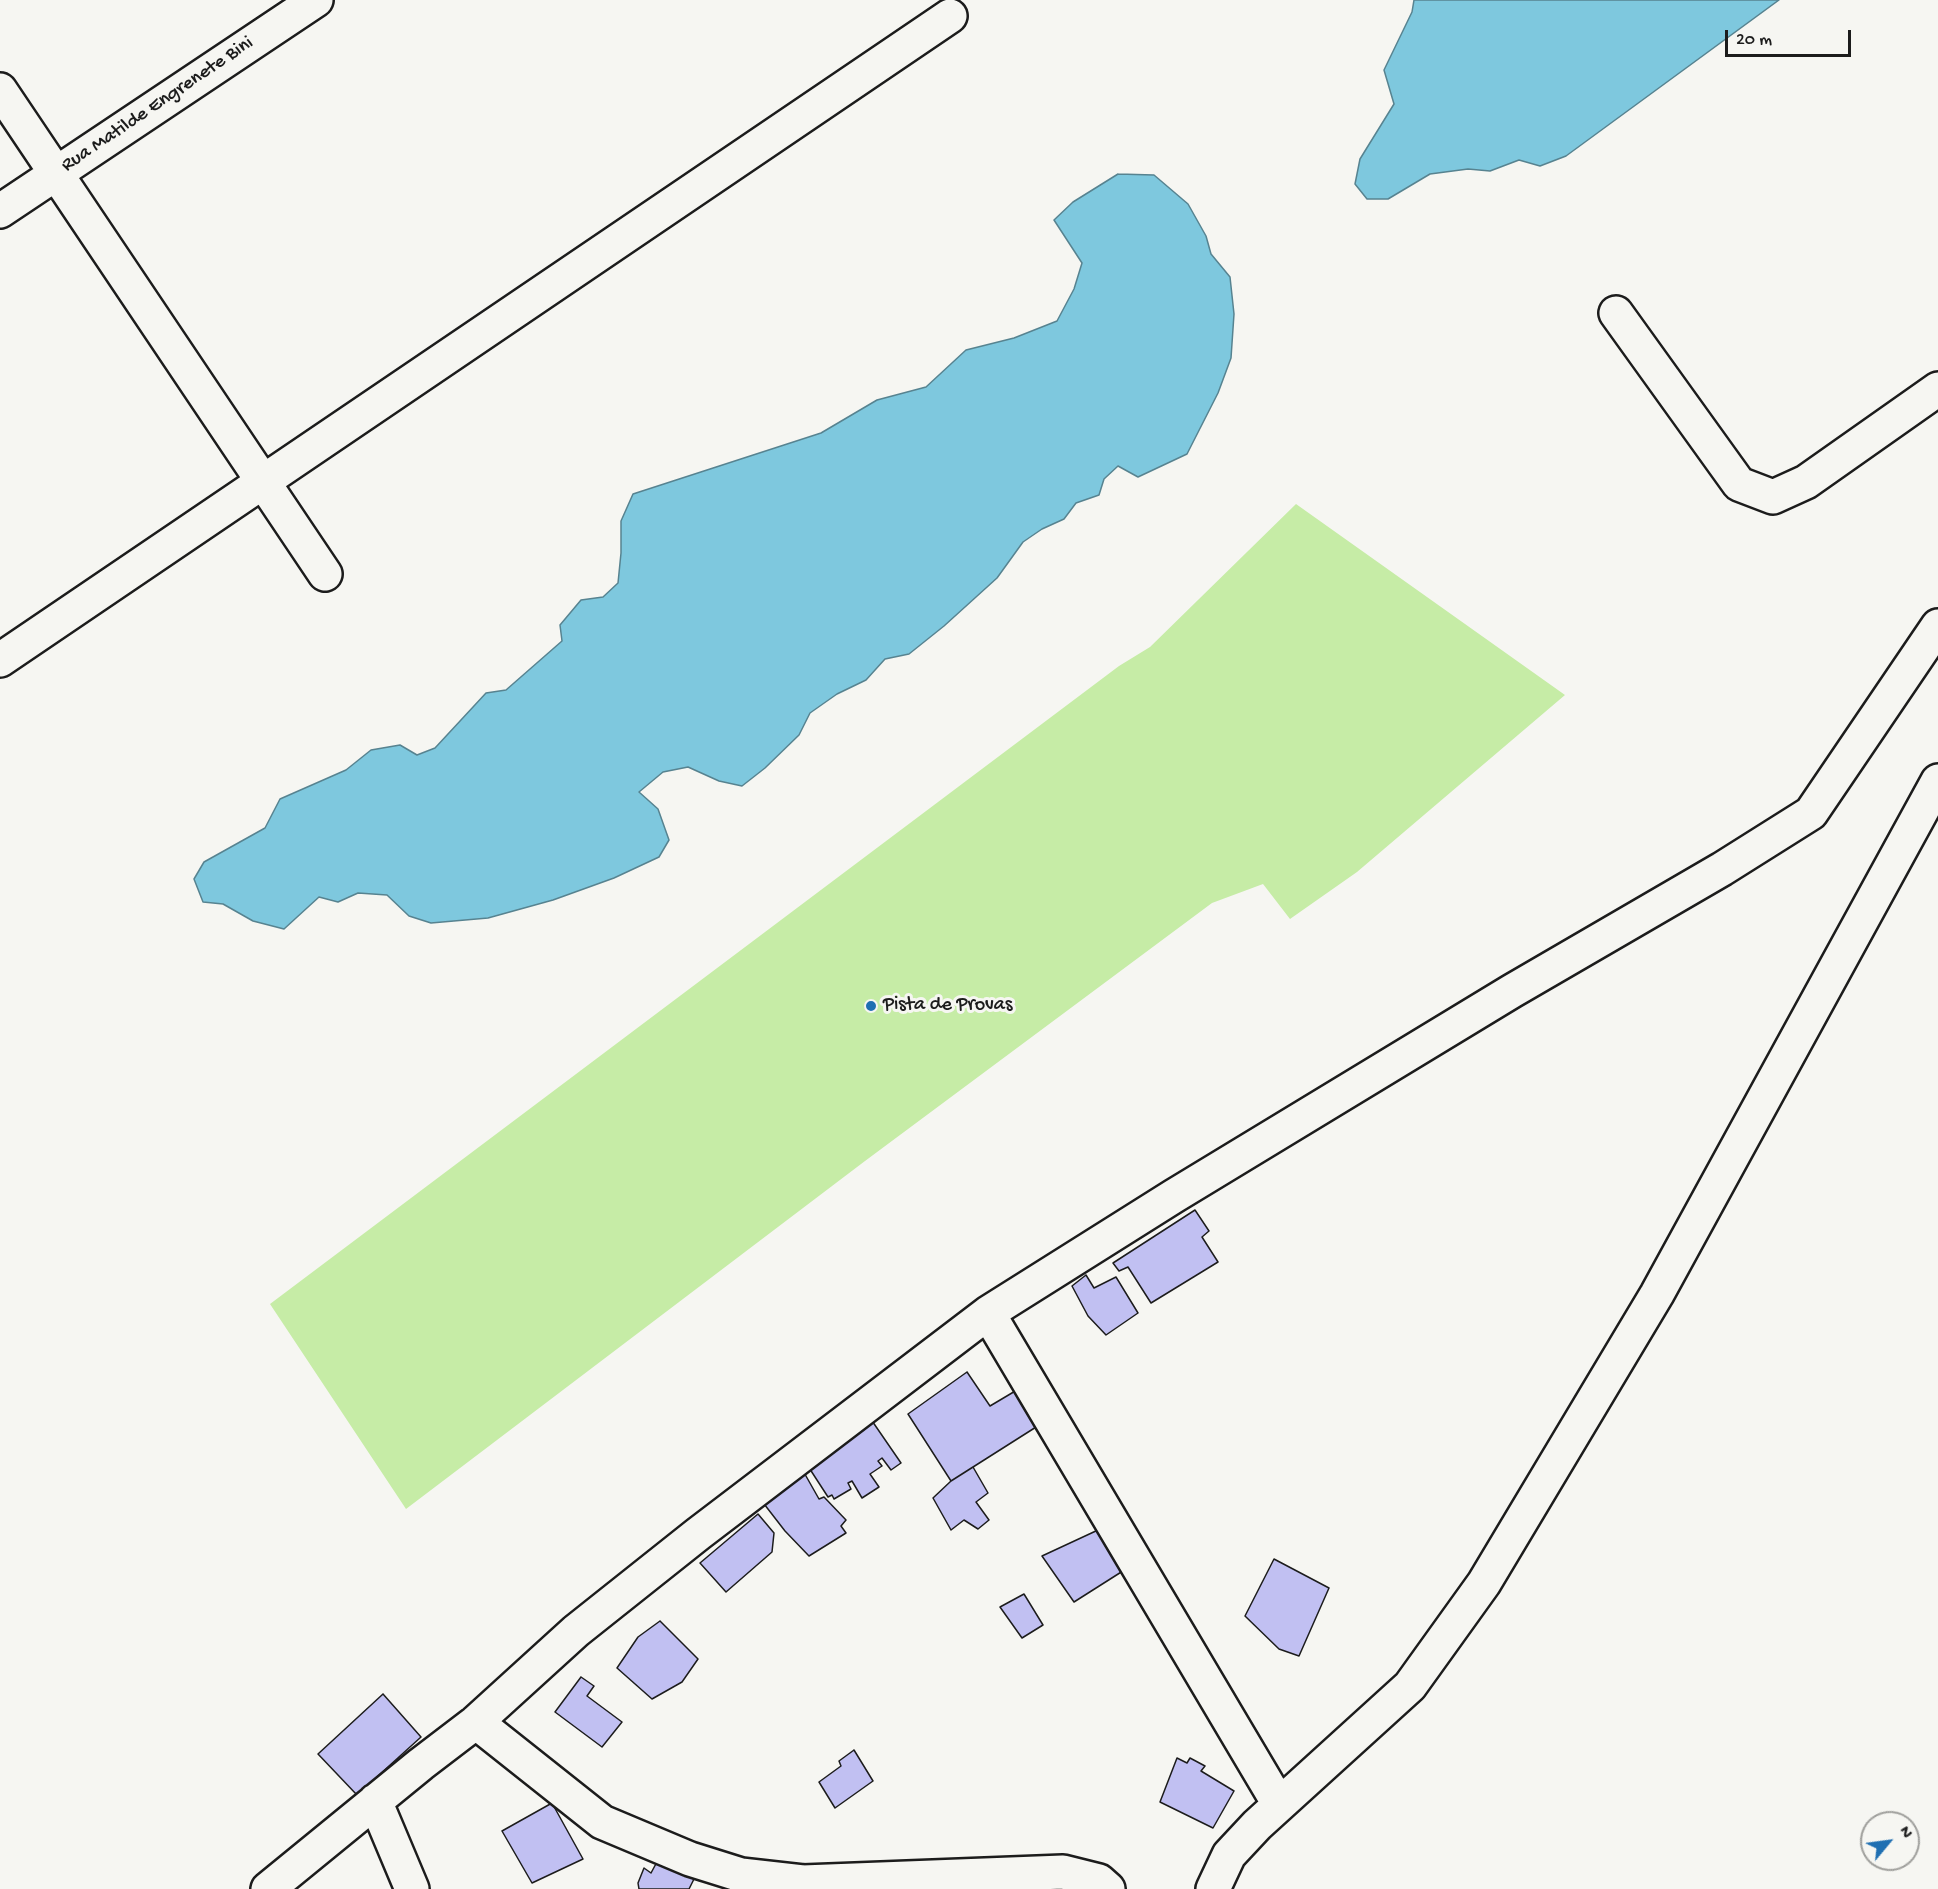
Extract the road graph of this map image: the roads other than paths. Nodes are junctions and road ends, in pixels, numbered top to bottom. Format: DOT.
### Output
graph roads {
  1 [pos="316,0"];
  2 [pos="950,16"];
  3 [pos="0,90"];
  4 [pos="56,174"];
  5 [pos="0,211"];
  6 [pos="1616,313"];
  7 [pos="1938,389"];
  8 [pos="263,482"];
  9 [pos="325,574"];
  10 [pos="1938,626"];
  11 [pos="0,660"];
  12 [pos="1922,671"];
  13 [pos="1938,781"];
  14 [pos="988,1313"];
  15 [pos="476,1722"];
  16 [pos="375,1802"];
  17 [pos="1280,1804"];
  18 [pos="268,1889"];
  19 [pos="412,1889"];
  20 [pos="1108,1889"];
  21 [pos="1213,1889"];
  1 -- 4 [label="street, Rua Matilde Engrenete Bini"];
  2 -- 8 [label="street"];
  3 -- 4 [label="street"];
  4 -- 5 [label="street, Rua Matilde Engrenete Bini"];
  4 -- 8 [label="street"];
  6 -- 7 [label="street"];
  8 -- 9 [label="street"];
  8 -- 11 [label="street"];
  10 -- 12 [label="street"];
  12 -- 14 [label="street"];
  13 -- 17 [label="street"];
  14 -- 15 [label="street"];
  14 -- 17 [label="street"];
  15 -- 16 [label="street"];
  15 -- 20 [label="street"];
  16 -- 18 [label="street"];
  16 -- 19 [label="street"];
  17 -- 21 [label="street"];
}
